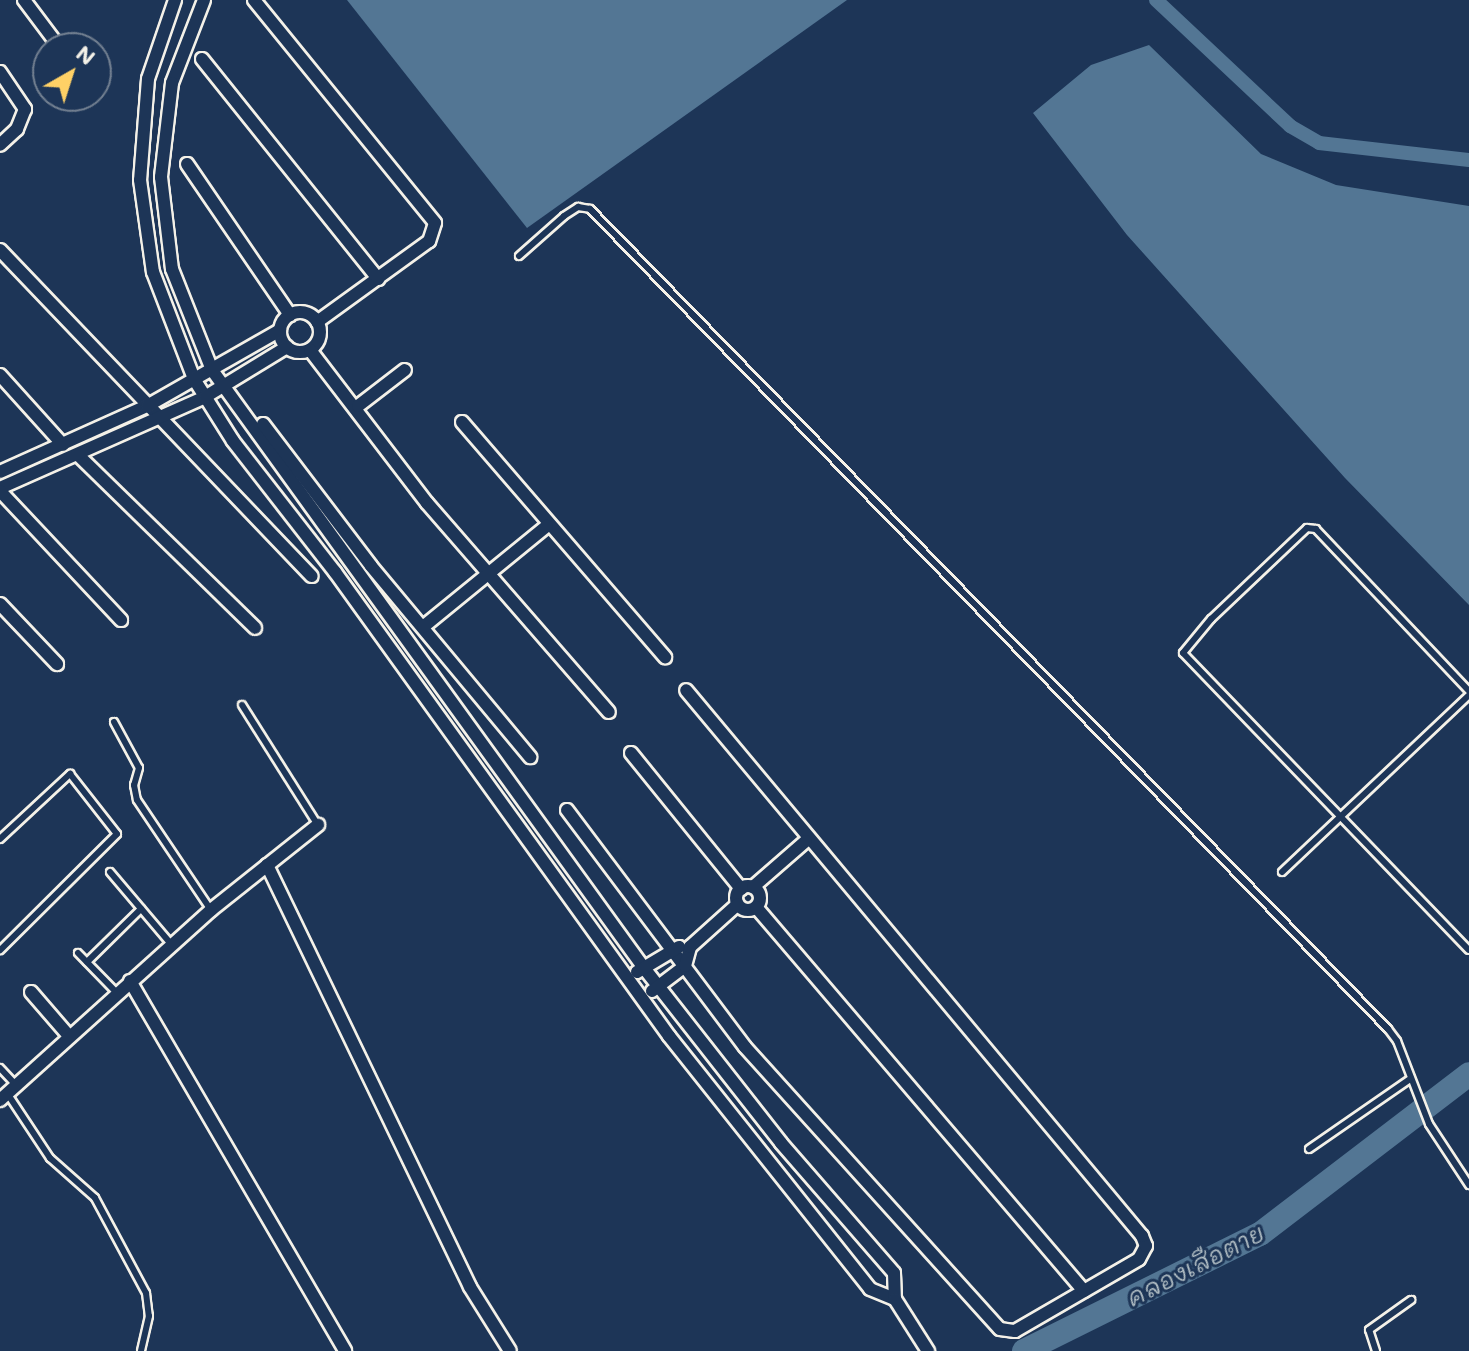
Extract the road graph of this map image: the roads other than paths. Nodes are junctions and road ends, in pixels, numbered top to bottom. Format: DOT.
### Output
graph roads {
  1 [pos="24,0"];
  2 [pos="175,0"];
  3 [pos="204,0"];
  4 [pos="254,0"];
  5 [pos="48,32"];
  6 [pos="160,38"];
  7 [pos="185,44"];
  8 [pos="202,59"];
  9 [pos="0,72"];
  10 [pos="0,145"];
  11 [pos="187,164"];
  12 [pos="161,177"];
  13 [pos="140,180"];
  14 [pos="0,250"];
  15 [pos="519,256"];
  16 [pos="378,279"];
  17 [pos="290,315"];
  18 [pos="317,322"];
  19 [pos="280,330"];
  20 [pos="287,347"];
  21 [pos="310,350"];
  22 [pos="212,370"];
  23 [pos="405,370"];
  24 [pos="0,375"];
  25 [pos="194,379"];
  26 [pos="222,388"];
  27 [pos="205,397"];
  28 [pos="147,406"];
  29 [pos="358,406"];
  30 [pos="158,420"];
  31 [pos="462,422"];
  32 [pos="263,424"];
  33 [pos="63,445"];
  34 [pos="79,456"];
  35 [pos="0,472"];
  36 [pos="0,489"];
  37 [pos="547,526"];
  38 [pos="311,576"];
  39 [pos="490,576"];
  40 [pos="0,604"];
  41 [pos="121,620"];
  42 [pos="423,627"];
  43 [pos="255,628"];
  44 [pos="414,646"];
  45 [pos="397,657"];
  46 [pos="665,657"];
  47 [pos="57,664"];
  48 [pos="686,690"];
  49 [pos="1469,693"];
  50 [pos="242,705"];
  51 [pos="609,712"];
  52 [pos="114,722"];
  53 [pos="631,753"];
  54 [pos="530,757"];
  55 [pos="567,810"];
  56 [pos="1337,817"];
  57 [pos="318,825"];
  58 [pos="0,839"];
  59 [pos="806,841"];
  60 [pos="267,865"];
  61 [pos="110,872"];
  62 [pos="1282,872"];
  63 [pos="747,888"];
  64 [pos="738,904"];
  65 [pos="756,907"];
  66 [pos="141,909"];
  67 [pos="211,910"];
  68 [pos="172,945"];
  69 [pos="671,947"];
  70 [pos="690,947"];
  71 [pos="0,950"];
  72 [pos="1469,950"];
  73 [pos="78,953"];
  74 [pos="87,962"];
  75 [pos="685,966"];
  76 [pos="644,968"];
  77 [pos="629,978"];
  78 [pos="130,981"];
  79 [pos="658,987"];
  80 [pos="31,992"];
  81 [pos="117,993"];
  82 [pos="642,997"];
  83 [pos="69,1036"];
  84 [pos="0,1068"];
  85 [pos="1411,1082"];
  86 [pos="8,1093"];
  87 [pos="1309,1149"];
  88 [pos="1469,1185"];
  89 [pos="836,1203"];
  90 [pos="815,1218"];
  91 [pos="1084,1291"];
  92 [pos="895,1299"];
  93 [pos="1411,1300"];
  94 [pos="928,1349"];
  95 [pos="141,1351"];
  96 [pos="345,1351"];
  97 [pos="510,1351"];
  98 [pos="1376,1351"];
  1 -- 5 [label="street"];
  2 -- 6 [label="street"];
  3 -- 7 [label="street"];
  4 -- 16 [label="street"];
  6 -- 7 [label="street"];
  6 -- 13 [label="street"];
  7 -- 12 [label="street"];
  8 -- 16 [label="street"];
  9 -- 10 [label="street"];
  11 -- 17 [label="street"];
  12 -- 13 [label="street"];
  12 -- 22 [label="street"];
  13 -- 25 [label="street"];
  14 -- 28 [label="street"];
  15 -- 85 [label="lane"];
  16 -- 18 [label="street"];
  17 -- 18 [label="street"];
  17 -- 19 [label="street"];
  18 -- 21 [label="street"];
  19 -- 20 [label="street"];
  19 -- 22 [label="street"];
  20 -- 21 [label="street"];
  20 -- 26 [label="street"];
  21 -- 29 [label="street"];
  22 -- 25 [label="street"];
  22 -- 26 [label="street"];
  23 -- 29 [label="street"];
  24 -- 33 [label="street"];
  25 -- 27 [label="street"];
  25 -- 28 [label="street"];
  26 -- 27 [label="street"];
  26 -- 44 [label="street"];
  27 -- 30 [label="street"];
  27 -- 45 [label="street"];
  28 -- 30 [label="street"];
  28 -- 33 [label="street"];
  29 -- 39 [label="street"];
  30 -- 34 [label="street"];
  30 -- 38 [label="street"];
  31 -- 37 [label="street"];
  32 -- 42 [label="street"];
  33 -- 35 [label="street"];
  34 -- 36 [label="street"];
  34 -- 43 [label="street"];
  36 -- 41 [label="street"];
  37 -- 39 [label="street"];
  37 -- 46 [label="street"];
  39 -- 42 [label="street"];
  39 -- 51 [label="street"];
  40 -- 47 [label="street"];
  42 -- 54 [label="street"];
  44 -- 45 [label="street"];
  44 -- 76 [label="street"];
  45 -- 77 [label="street"];
  48 -- 59 [label="street"];
  49 -- 56 [label="lane"];
  49 -- 56 [label="lane"];
  50 -- 57 [label="lane"];
  52 -- 67 [label="lane"];
  53 -- 63 [label="street"];
  55 -- 69 [label="street"];
  56 -- 62 [label="lane"];
  56 -- 72 [label="lane"];
  57 -- 60 [label="street"];
  58 -- 71 [label="lane"];
  59 -- 63 [label="street"];
  59 -- 91 [label="street"];
  60 -- 67 [label="street"];
  60 -- 97 [label="street"];
  61 -- 66 [label="lane"];
  63 -- 64 [label="street"];
  63 -- 65 [label="street"];
  64 -- 65 [label="street"];
  64 -- 70 [label="street"];
  65 -- 91 [label="street"];
  66 -- 68 [label="lane"];
  66 -- 74 [label="lane"];
  67 -- 68 [label="street"];
  68 -- 78 [label="street"];
  69 -- 70 [label="street"];
  69 -- 75 [label="street"];
  69 -- 76 [label="street"];
  70 -- 75 [label="street"];
  73 -- 74 [label="lane"];
  74 -- 81 [label="lane"];
  75 -- 79 [label="street"];
  75 -- 91 [label="street"];
  76 -- 77 [label="street"];
  76 -- 79 [label="street"];
  77 -- 82 [label="street"];
  78 -- 81 [label="street"];
  78 -- 96 [label="street"];
  79 -- 82 [label="street"];
  79 -- 89 [label="street"];
  80 -- 83 [label="street"];
  81 -- 83 [label="street"];
  82 -- 90 [label="street"];
  83 -- 86 [label="street"];
  84 -- 86 [label="lane"];
  85 -- 87 [label="lane"];
  85 -- 88 [label="lane"];
  86 -- 95 [label="lane"];
  89 -- 90 [label="street"];
  89 -- 92 [label="street"];
  90 -- 92 [label="street"];
  92 -- 94 [label="street"];
  93 -- 98 [label="lane"];
}
